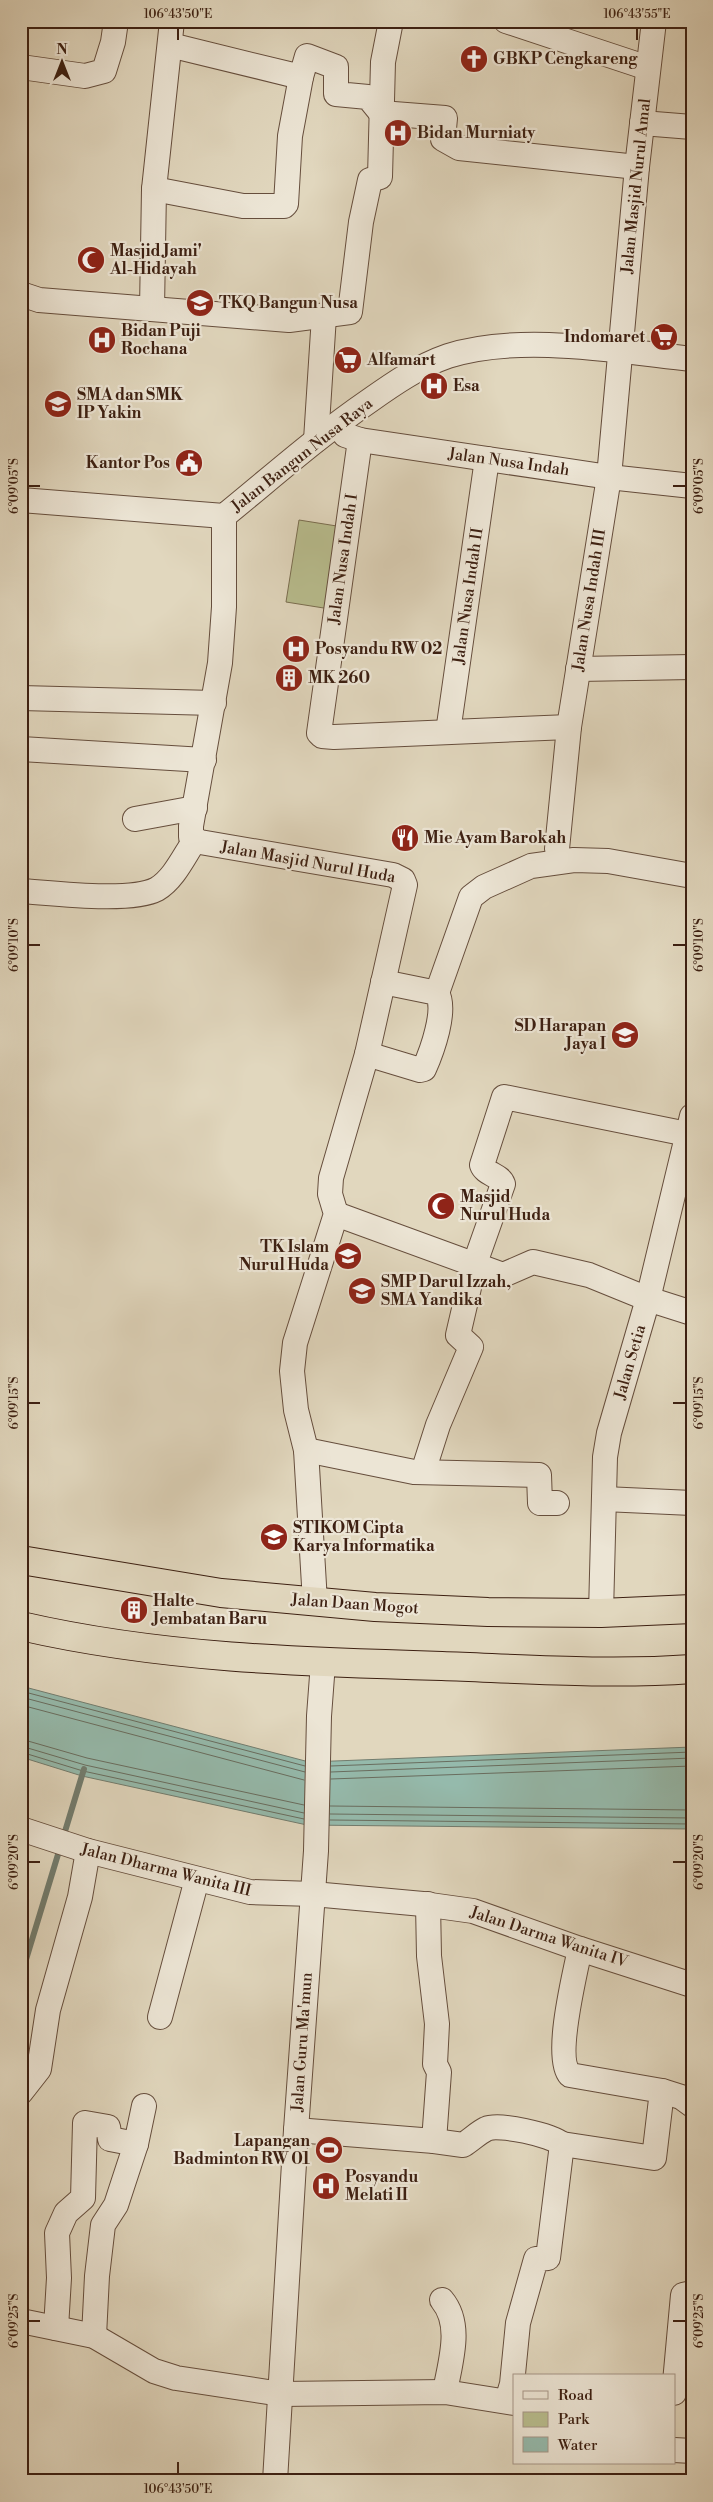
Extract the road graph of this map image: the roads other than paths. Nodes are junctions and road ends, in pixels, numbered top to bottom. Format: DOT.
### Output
graph roads {
  1 [pos="116,21"];
  2 [pos="172,21"];
  3 [pos="391,21"];
  4 [pos="506,21"];
  5 [pos="654,21"];
  6 [pos="170,45"];
  7 [pos="21,67"];
  8 [pos="648,68"];
  9 [pos="302,77"];
  10 [pos="380,113"];
  11 [pos="642,123"];
  12 [pos="692,128"];
  13 [pos="637,167"];
  14 [pos="154,189"];
  15 [pos="21,294"];
  16 [pos="152,309"];
  17 [pos="324,316"];
  18 [pos="620,351"];
  19 [pos="692,359"];
  20 [pos="322,435"];
  21 [pos="360,440"];
  22 [pos="487,459"];
  23 [pos="609,476"];
  24 [pos="692,486"];
  25 [pos="21,500"];
  26 [pos="224,516"];
  27 [pos="692,667"];
  28 [pos="578,669"];
  29 [pos="21,698"];
  30 [pos="214,704"];
  31 [pos="569,727"];
  32 [pos="448,732"];
  33 [pos="21,749"];
  34 [pos="204,760"];
  35 [pos="195,808"];
  36 [pos="135,819"];
  37 [pos="195,840"];
  38 [pos="557,849"];
  39 [pos="692,876"];
  40 [pos="21,891"];
  41 [pos="383,982"];
  42 [pos="437,993"];
  43 [pos="367,1054"];
  44 [pos="690,1128"];
  45 [pos="336,1214"];
  46 [pos="474,1266"];
  47 [pos="648,1299"];
  48 [pos="692,1313"];
  49 [pos="306,1450"];
  50 [pos="423,1472"];
  51 [pos="604,1499"];
  52 [pos="557,1503"];
  53 [pos="692,1503"];
  54 [pos="21,1560"];
  55 [pos="315,1602"];
  56 [pos="692,1609"];
  57 [pos="601,1613"];
  58 [pos="21,1626"];
  59 [pos="323,1663"];
  60 [pos="692,1669"];
  61 [pos="21,1829"];
  62 [pos="79,1848"];
  63 [pos="197,1880"];
  64 [pos="313,1894"];
  65 [pos="428,1904"];
  66 [pos="580,1949"];
  67 [pos="692,1985"];
  68 [pos="160,2016"];
  69 [pos="662,2090"];
  70 [pos="21,2092"];
  71 [pos="692,2105"];
  72 [pos="144,2106"];
  73 [pos="296,2130"];
  74 [pos="434,2141"];
  75 [pos="136,2144"];
  76 [pos="562,2144"];
  77 [pos="692,2294"];
  78 [pos="442,2300"];
  79 [pos="21,2321"];
  80 [pos="56,2328"];
  81 [pos="94,2336"];
  82 [pos="676,2374"];
  83 [pos="445,2392"];
  84 [pos="281,2394"];
  85 [pos="510,2402"];
  86 [pos="676,2450"];
  87 [pos="692,2451"];
  88 [pos="275,2481"];
  1 -- 7 [label="street"];
  2 -- 6 [label="street"];
  3 -- 10 [label="street"];
  4 -- 8 [label="street"];
  5 -- 8 [label="street, Jalan Masjid Nurul Amal"];
  6 -- 9 [label="street"];
  6 -- 14 [label="street"];
  8 -- 11 [label="street, Jalan Masjid Nurul Amal"];
  9 -- 10 [label="street"];
  9 -- 14 [label="street"];
  10 -- 13 [label="street"];
  10 -- 17 [label="street"];
  11 -- 12 [label="street"];
  11 -- 13 [label="street, Jalan Masjid Nurul Amal"];
  13 -- 18 [label="street, Jalan Masjid Nurul Amal"];
  14 -- 16 [label="street"];
  15 -- 16 [label="street"];
  16 -- 17 [label="street"];
  17 -- 20 [label="street"];
  18 -- 19 [label="street, Jalan Bangun Nusa Raya"];
  18 -- 20 [label="street, Jalan Bangun Nusa Raya"];
  18 -- 23 [label="street, Jalan Nusa Indah III"];
  20 -- 21 [label="street, Jalan Nusa Indah"];
  20 -- 26 [label="street, Jalan Bangun Nusa Raya"];
  21 -- 22 [label="street, Jalan Nusa Indah"];
  21 -- 32 [label="street, Jalan Nusa Indah I"];
  22 -- 23 [label="street, Jalan Nusa Indah"];
  22 -- 32 [label="street, Jalan Nusa Indah II"];
  23 -- 24 [label="street, Jalan Nusa Indah"];
  23 -- 28 [label="street, Jalan Nusa Indah III"];
  25 -- 26 [label="street, Jalan Bangun Nusa Raya"];
  26 -- 30 [label="street"];
  27 -- 28 [label="street"];
  28 -- 31 [label="street, Jalan Nusa Indah III"];
  29 -- 30 [label="street"];
  30 -- 34 [label="street"];
  31 -- 32 [label="street"];
  31 -- 38 [label="street, Jalan Nusa Indah III"];
  33 -- 34 [label="street"];
  34 -- 35 [label="street"];
  35 -- 36 [label="street"];
  35 -- 37 [label="street"];
  37 -- 40 [label="street"];
  37 -- 41 [label="street, Jalan Masjid Nurul Huda"];
  39 -- 42 [label="street"];
  41 -- 42 [label="street"];
  41 -- 43 [label="street, Jalan Masjid Nurul Huda"];
  42 -- 43 [label="street"];
  43 -- 45 [label="street, Jalan Masjid Nurul Huda"];
  44 -- 46 [label="street"];
  44 -- 47 [label="street, Jalan Setia"];
  45 -- 46 [label="street"];
  45 -- 49 [label="street"];
  46 -- 47 [label="street"];
  46 -- 50 [label="street"];
  47 -- 48 [label="street"];
  47 -- 51 [label="street, Jalan Setia"];
  49 -- 50 [label="street"];
  49 -- 55 [label="street"];
  50 -- 52 [label="street"];
  51 -- 53 [label="street"];
  51 -- 57 [label="street, Jalan Setia"];
  54 -- 55 [label="highway, Jalan Daan Mogot"];
  55 -- 57 [label="highway, Jalan Daan Mogot"];
  56 -- 57 [label="highway, Jalan Daan Mogot"];
  58 -- 59 [label="highway"];
  59 -- 60 [label="highway"];
  59 -- 64 [label="street, Jalan Guru Ma'mun"];
  61 -- 62 [label="street, Jalan Dharma Wanita III"];
  62 -- 63 [label="street, Jalan Dharma Wanita III"];
  62 -- 70 [label="street"];
  63 -- 64 [label="street, Jalan Dharma Wanita III"];
  63 -- 68 [label="street"];
  64 -- 65 [label="street, Jalan Darma Wanita IV"];
  64 -- 73 [label="street, Jalan Guru Ma'mun"];
  65 -- 66 [label="street, Jalan Darma Wanita IV"];
  65 -- 74 [label="street"];
  66 -- 67 [label="street, Jalan Darma Wanita IV"];
  66 -- 69 [label="street"];
  69 -- 71 [label="street"];
  69 -- 76 [label="street"];
  72 -- 75 [label="street"];
  73 -- 74 [label="street"];
  73 -- 84 [label="street, Jalan Guru Ma'mun"];
  74 -- 76 [label="street"];
  75 -- 80 [label="street"];
  75 -- 81 [label="street"];
  76 -- 85 [label="street"];
  77 -- 82 [label="street"];
  78 -- 83 [label="street"];
  79 -- 80 [label="street"];
  80 -- 81 [label="street"];
  81 -- 84 [label="street"];
  83 -- 84 [label="street"];
  83 -- 85 [label="street"];
  84 -- 88 [label="street, Jalan Guru Ma'mun"];
  86 -- 87 [label="street"];
}
